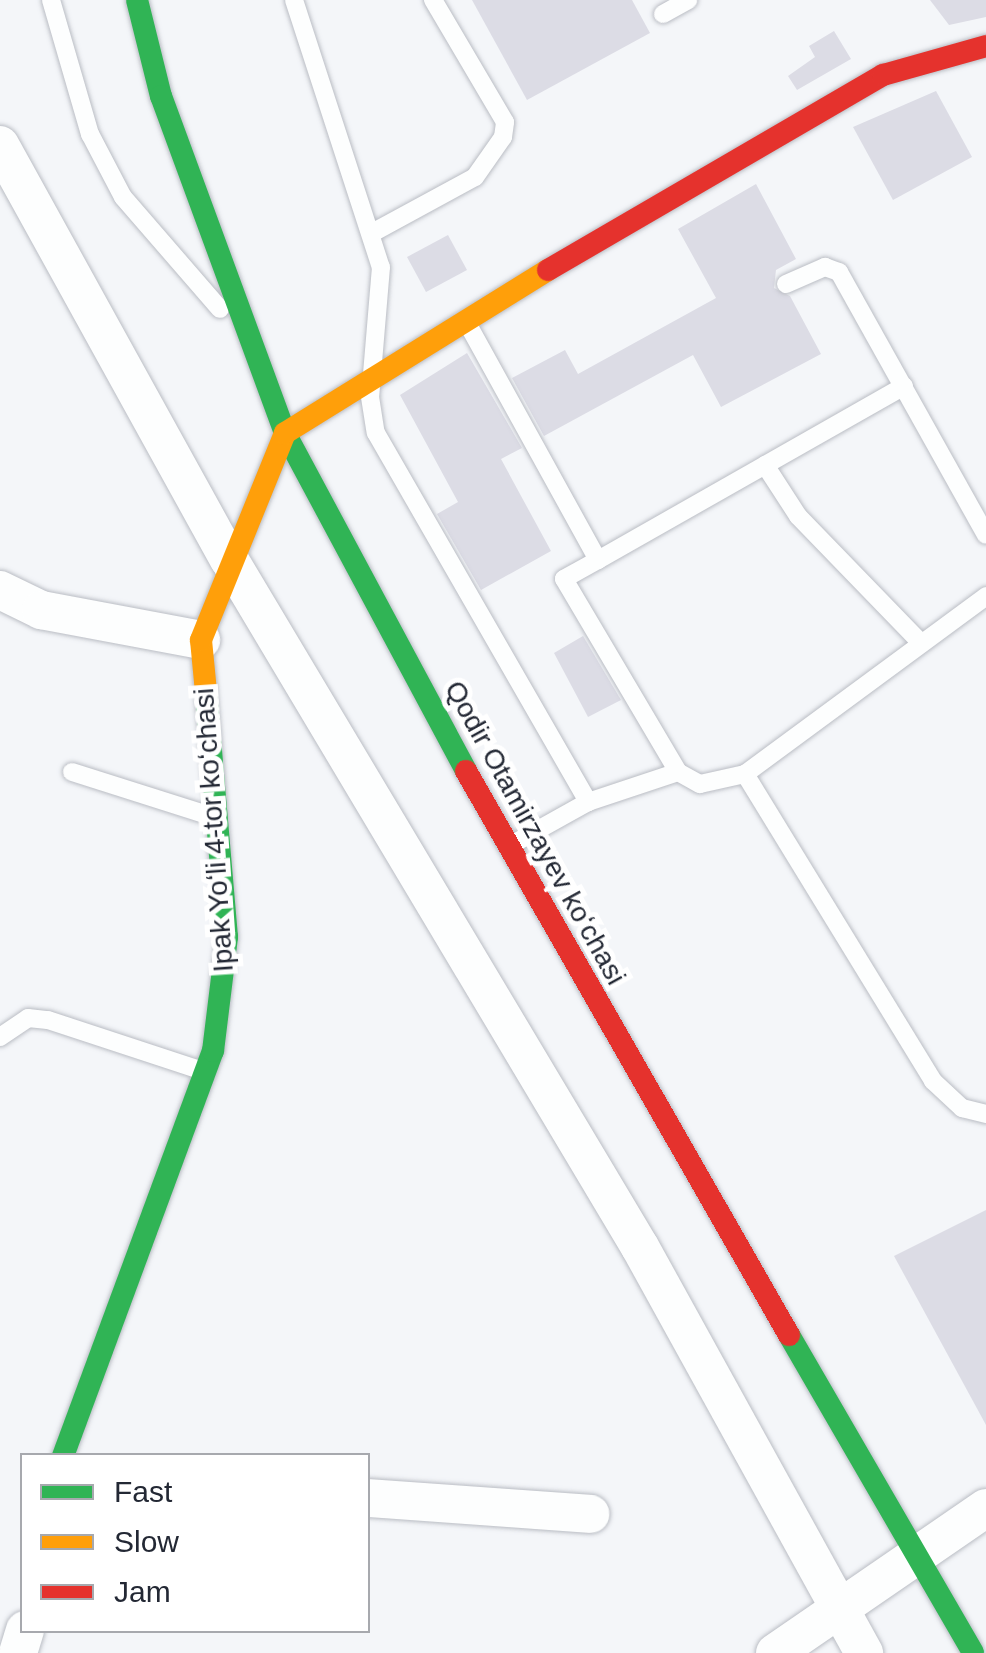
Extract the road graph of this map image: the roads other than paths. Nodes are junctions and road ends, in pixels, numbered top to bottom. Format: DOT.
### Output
graph roads {
  1 [pos="51,0"];
  2 [pos="137,0"];
  3 [pos="294,0"];
  4 [pos="433,0"];
  5 [pos="688,0"];
  6 [pos="663,14"];
  7 [pos="986,46"];
  8 [pos="0,144"];
  9 [pos="372,233"];
  10 [pos="786,284"];
  11 [pos="465,318"];
  12 [pos="248,337"];
  13 [pos="372,379"];
  14 [pos="904,386"];
  15 [pos="285,433"];
  16 [pos="765,464"];
  17 [pos="986,535"];
  18 [pos="229,559"];
  19 [pos="598,560"];
  20 [pos="0,590"];
  21 [pos="986,596"];
  22 [pos="201,640"];
  23 [pos="920,642"];
  24 [pos="72,772"];
  25 [pos="678,772"];
  26 [pos="745,774"];
  27 [pos="588,802"];
  28 [pos="212,816"];
  29 [pos="506,848"];
  30 [pos="0,1037"];
  31 [pos="205,1072"];
  32 [pos="986,1114"];
  33 [pos="75,1453"];
  34 [pos="370,1498"];
  35 [pos="986,1508"];
  36 [pos="590,1514"];
  37 [pos="920,1554"];
  38 [pos="840,1610"];
  39 [pos="776,1653"];
  40 [pos="864,1653"];
  41 [pos="972,1653"];
  1 -- 12 [label="lane"];
  2 -- 12 [label="street, Qodir Otamirzayev koʻchasi"];
  3 -- 9 [label="lane"];
  4 -- 9 [label="lane"];
  5 -- 6 [label="lane"];
  7 -- 11 [label="street"];
  8 -- 18 [label="street"];
  9 -- 13 [label="lane"];
  10 -- 14 [label="lane"];
  11 -- 13 [label="street"];
  11 -- 19 [label="lane"];
  12 -- 15 [label="street, Qodir Otamirzayev koʻchasi"];
  13 -- 15 [label="street"];
  13 -- 27 [label="lane"];
  14 -- 16 [label="lane"];
  14 -- 17 [label="lane"];
  15 -- 18 [label="street, Ipak Yoʻli 4-tor koʻchasi"];
  15 -- 29 [label="street, Qodir Otamirzayev koʻchasi"];
  16 -- 19 [label="lane"];
  16 -- 23 [label="lane"];
  18 -- 22 [label="street, Ipak Yoʻli 4-tor koʻchasi"];
  18 -- 38 [label="street"];
  19 -- 25 [label="lane"];
  20 -- 22 [label="street"];
  21 -- 23 [label="lane"];
  22 -- 28 [label="street, Ipak Yoʻli 4-tor koʻchasi"];
  23 -- 26 [label="lane"];
  24 -- 28 [label="lane"];
  25 -- 26 [label="lane"];
  25 -- 27 [label="lane"];
  26 -- 32 [label="lane"];
  27 -- 29 [label="lane"];
  28 -- 31 [label="street, Ipak Yoʻli 4-tor koʻchasi"];
  29 -- 37 [label="street, Qodir Otamirzayev koʻchasi"];
  30 -- 31 [label="lane"];
  31 -- 33 [label="street, Ipak Yoʻli 4-tor koʻchasi"];
  34 -- 36 [label="street"];
  35 -- 37 [label="street"];
  37 -- 38 [label="street"];
  37 -- 41 [label="street, Qodir Otamirzayev koʻchasi"];
  38 -- 39 [label="street"];
  38 -- 40 [label="street"];
}
